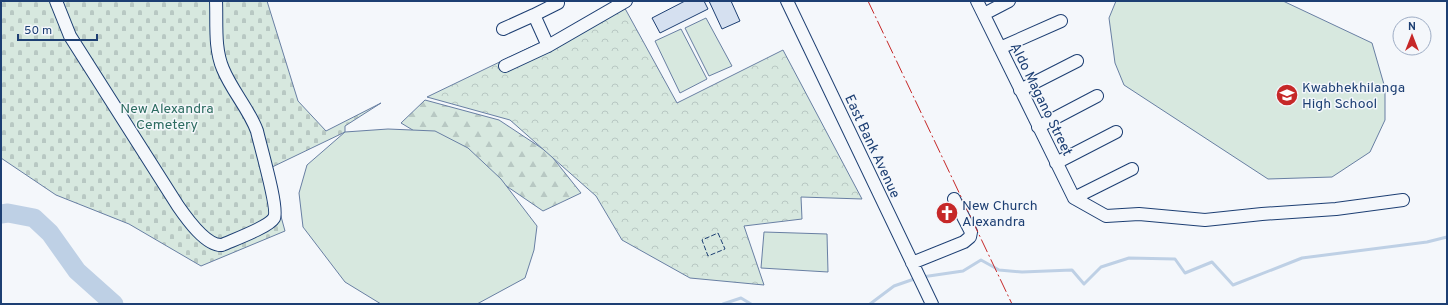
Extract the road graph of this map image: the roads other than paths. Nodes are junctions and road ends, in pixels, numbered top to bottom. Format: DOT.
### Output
graph roads {
  1 [pos="56,1"];
  2 [pos="216,1"];
  3 [pos="626,1"];
  4 [pos="787,1"];
  5 [pos="977,1"];
  6 [pos="1009,1"];
  7 [pos="558,3"];
  8 [pos="984,14"];
  9 [pos="534,15"];
  10 [pos="1061,21"];
  11 [pos="503,29"];
  12 [pos="548,46"];
  13 [pos="1000,48"];
  14 [pos="1077,61"];
  15 [pos="505,66"];
  16 [pos="1020,90"];
  17 [pos="1097,96"];
  18 [pos="1038,127"];
  19 [pos="1116,132"];
  20 [pos="1056,163"];
  21 [pos="1132,169"];
  22 [pos="1074,198"];
  23 [pos="954,199"];
  24 [pos="1403,200"];
  25 [pos="913,266"];
  26 [pos="932,304"];
  1 -- 2 [label="street"];
  3 -- 12 [label="street"];
  4 -- 25 [label="street, East Bank Avenue"];
  5 -- 8 [label="street, Aldo Magano Street"];
  6 -- 8 [label="street"];
  7 -- 9 [label="street"];
  8 -- 13 [label="street, Aldo Magano Street"];
  9 -- 11 [label="street"];
  9 -- 12 [label="street"];
  10 -- 13 [label="street"];
  12 -- 15 [label="street"];
  13 -- 16 [label="street, Aldo Magano Street"];
  14 -- 16 [label="street"];
  16 -- 18 [label="street, Aldo Magano Street"];
  17 -- 18 [label="street"];
  18 -- 20 [label="street, Aldo Magano Street"];
  19 -- 20 [label="street"];
  20 -- 22 [label="street, Aldo Magano Street"];
  21 -- 22 [label="street"];
  22 -- 24 [label="street"];
  23 -- 25 [label="street"];
  25 -- 26 [label="street, East Bank Avenue"];
}
